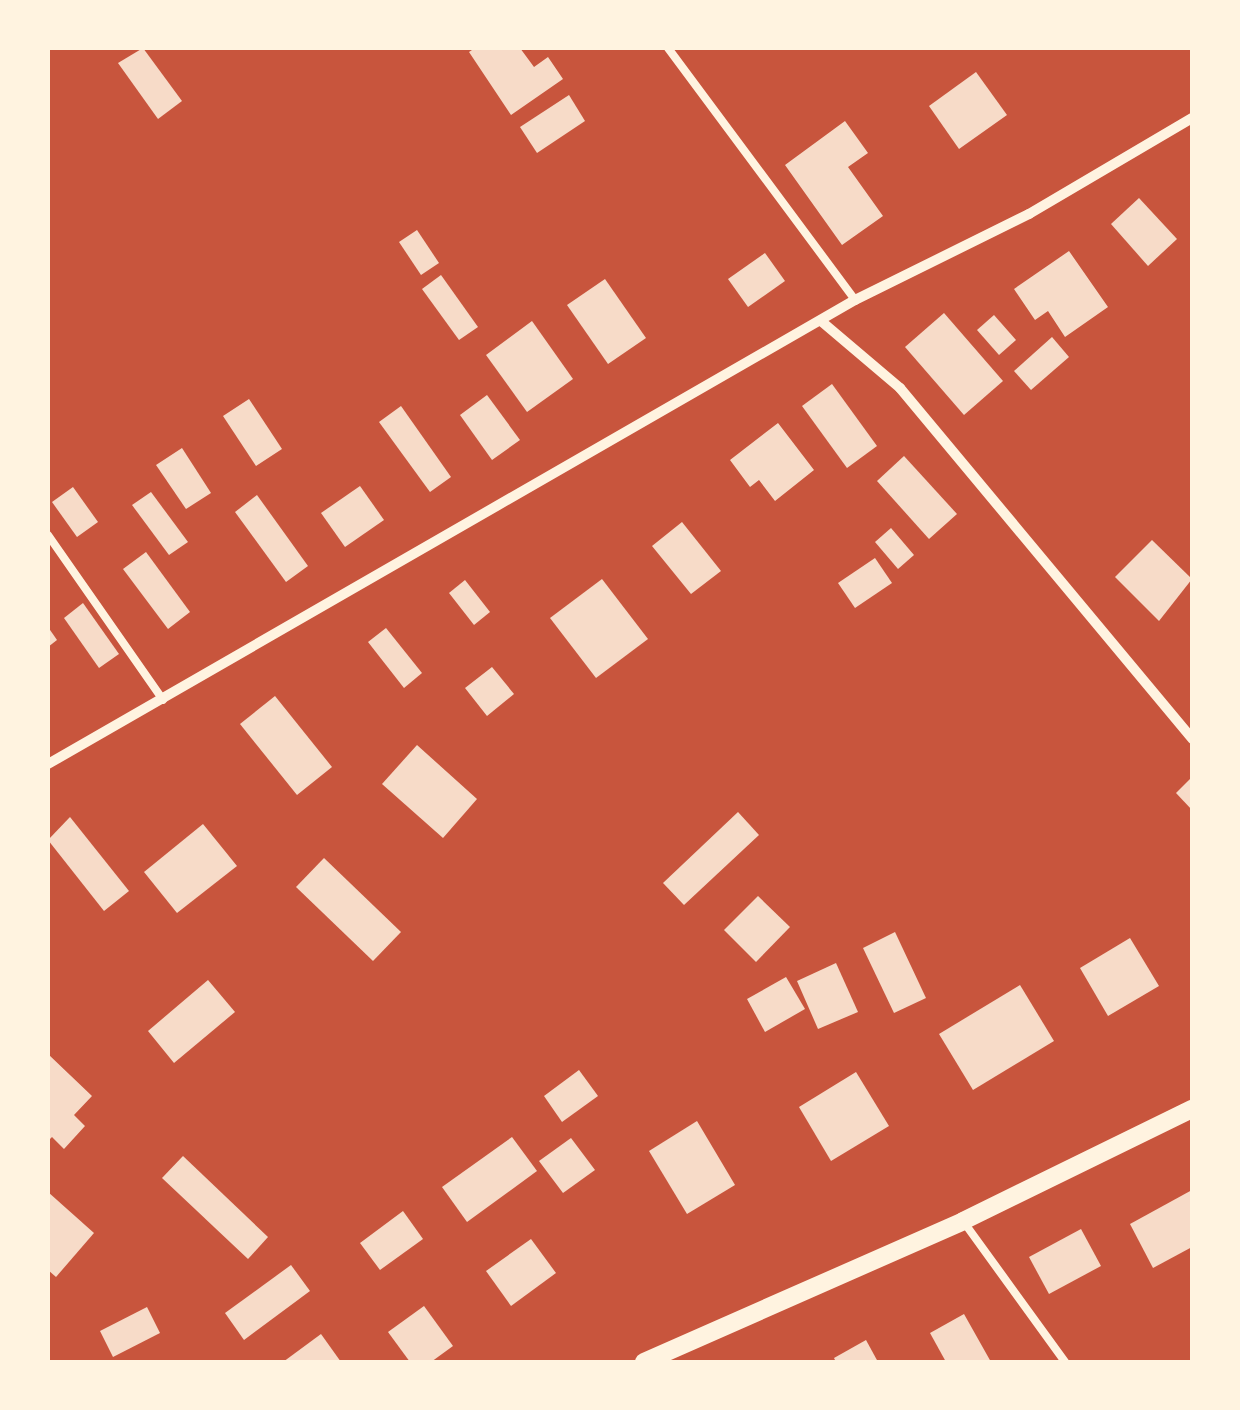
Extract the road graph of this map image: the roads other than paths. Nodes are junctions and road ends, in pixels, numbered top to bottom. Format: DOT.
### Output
graph roads {
  1 [pos="668,48"];
  2 [pos="1192,118"];
  3 [pos="854,300"];
  4 [pos="821,321"];
  5 [pos="48,534"];
  6 [pos="163,700"];
  7 [pos="1192,739"];
  8 [pos="48,764"];
  9 [pos="1192,1109"];
  10 [pos="963,1221"];
  11 [pos="644,1362"];
  12 [pos="1065,1362"];
  1 -- 3 [label="lane"];
  2 -- 3 [label="street"];
  3 -- 4 [label="street"];
  4 -- 6 [label="street"];
  4 -- 7 [label="street"];
  5 -- 6 [label="lane"];
  6 -- 8 [label="street"];
  9 -- 10 [label="street"];
  10 -- 11 [label="street"];
  10 -- 12 [label="lane"];
}
